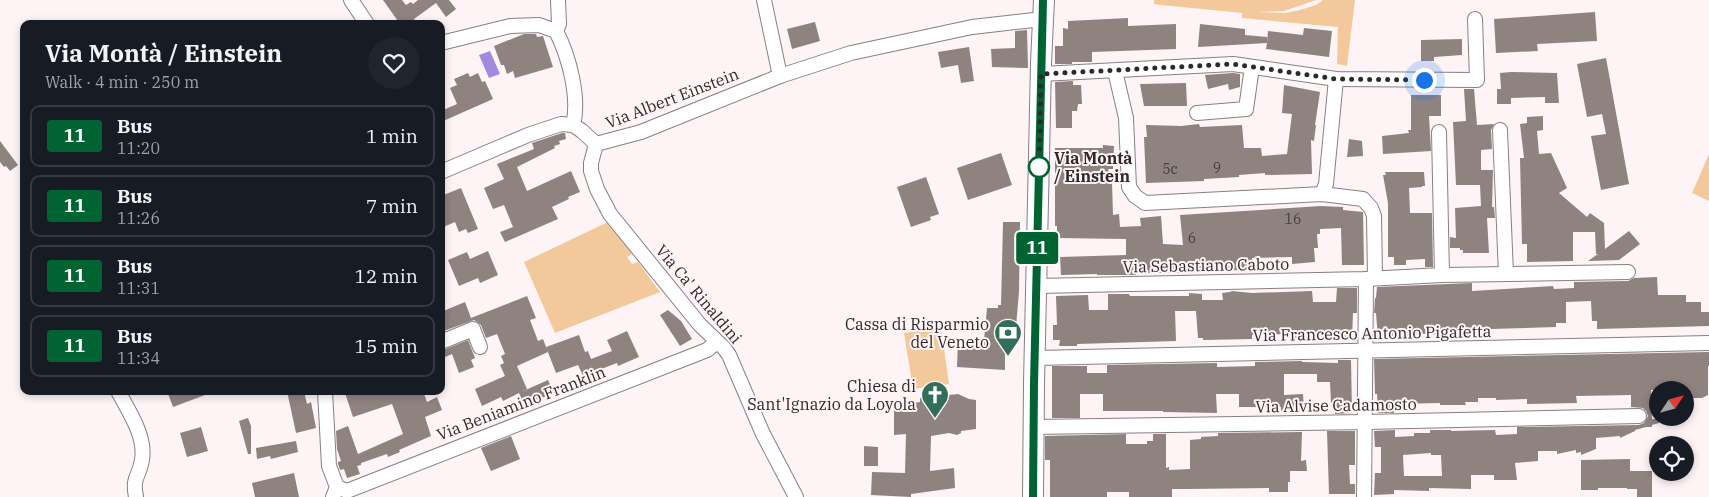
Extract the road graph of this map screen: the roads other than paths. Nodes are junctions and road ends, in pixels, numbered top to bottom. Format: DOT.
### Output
graph roads {
  1 [pos="351,0"];
  2 [pos="558,0"];
  3 [pos="764,0"];
  4 [pos="1043,10"];
  5 [pos="1475,19"];
  6 [pos="364,20"];
  7 [pos="556,31"];
  8 [pos="445,41"];
  9 [pos="1252,67"];
  10 [pos="1116,71"];
  11 [pos="1041,74"];
  12 [pos="780,76"];
  13 [pos="1336,79"];
  14 [pos="1197,113"];
  15 [pos="573,125"];
  16 [pos="1500,130"];
  17 [pos="1439,132"];
  18 [pos="596,144"];
  19 [pos="445,170"];
  20 [pos="1322,194"];
  21 [pos="1628,272"];
  22 [pos="1506,274"];
  23 [pos="1442,275"];
  24 [pos="1370,279"];
  25 [pos="1037,286"];
  26 [pos="445,340"];
  27 [pos="717,342"];
  28 [pos="1709,343"];
  29 [pos="480,347"];
  30 [pos="1365,351"];
  31 [pos="1035,358"];
  32 [pos="120,395"];
  33 [pos="325,395"];
  34 [pos="1639,416"];
  35 [pos="1365,422"];
  36 [pos="1033,426"];
  37 [pos="335,492"];
  38 [pos="136,497"];
  39 [pos="796,497"];
  40 [pos="1033,497"];
  41 [pos="1364,497"];
  1 -- 6 [label="street"];
  2 -- 7 [label="street"];
  3 -- 12 [label="street"];
  4 -- 11 [label="main road"];
  4 -- 12 [label="street, Via Albert Einstein"];
  5 -- 13 [label="street"];
  7 -- 8 [label="street"];
  7 -- 15 [label="street"];
  9 -- 10 [label="street"];
  9 -- 13 [label="street"];
  9 -- 14 [label="street"];
  10 -- 11 [label="street"];
  10 -- 20 [label="street"];
  11 -- 25 [label="main road"];
  12 -- 18 [label="street, Via Albert Einstein"];
  13 -- 20 [label="street"];
  15 -- 18 [label="street, Via Albert Einstein"];
  15 -- 19 [label="street"];
  16 -- 22 [label="street"];
  17 -- 23 [label="street"];
  18 -- 27 [label="street, Via Ca' Rinaldini"];
  20 -- 24 [label="street"];
  21 -- 22 [label="street, Via Sebastiano Caboto"];
  22 -- 23 [label="street, Via Sebastiano Caboto"];
  23 -- 24 [label="street, Via Sebastiano Caboto"];
  24 -- 25 [label="street, Via Sebastiano Caboto"];
  24 -- 30 [label="street"];
  25 -- 31 [label="main road"];
  26 -- 29 [label="street"];
  27 -- 37 [label="street, Via Beniamino Franklin"];
  27 -- 39 [label="street, Via Ca' Rinaldini"];
  28 -- 30 [label="street, Via Francesco Antonio Pigafetta"];
  30 -- 31 [label="street, Via Francesco Antonio Pigafetta"];
  30 -- 35 [label="street"];
  31 -- 36 [label="main road"];
  32 -- 38 [label="street"];
  33 -- 37 [label="street"];
  34 -- 35 [label="street, Via Alvise Cadamosto"];
  35 -- 36 [label="street, Via Alvise Cadamosto"];
  35 -- 41 [label="street"];
  36 -- 40 [label="main road"];
}
